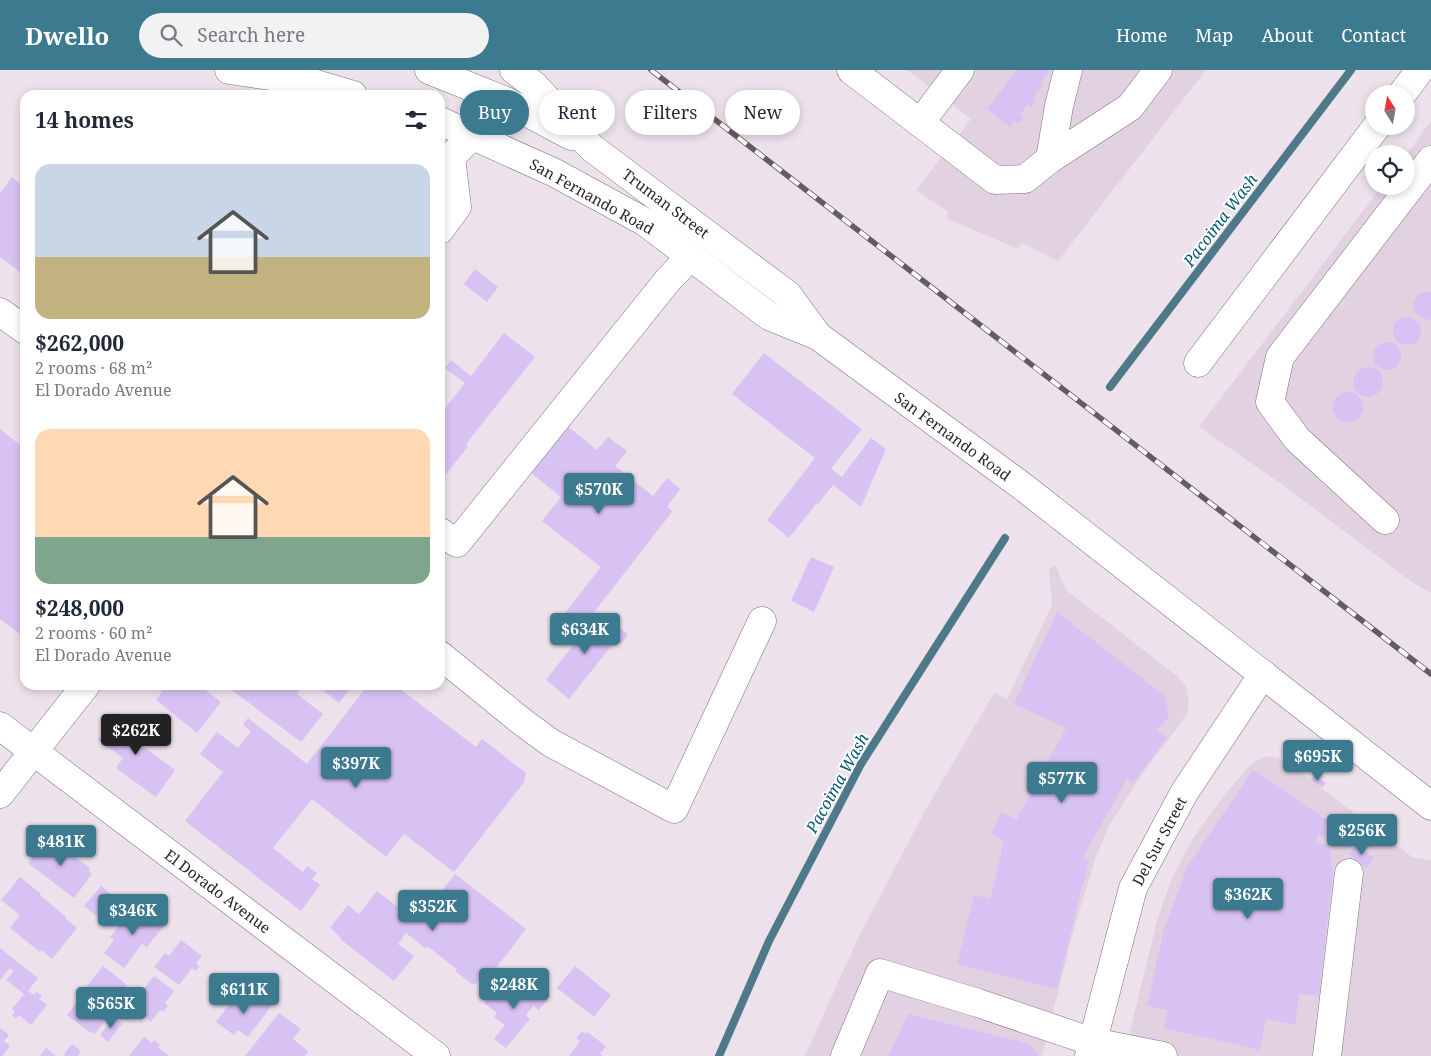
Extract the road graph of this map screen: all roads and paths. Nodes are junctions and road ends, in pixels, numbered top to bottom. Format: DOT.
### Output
graph roads {
  1 [pos="229,70"];
  2 [pos="429,70"];
  3 [pos="514,70"];
  4 [pos="851,70"];
  5 [pos="960,70"];
  6 [pos="1068,70"];
  7 [pos="1158,70"];
  8 [pos="1420,70"];
  9 [pos="301,76"];
  10 [pos="1409,85"];
  11 [pos="339,90"];
  12 [pos="445,122"];
  13 [pos="920,123"];
  14 [pos="460,129"];
  15 [pos="473,135"];
  16 [pos="1370,135"];
  17 [pos="592,148"];
  18 [pos="1050,159"];
  19 [pos="1431,160"];
  20 [pos="445,223"];
  21 [pos="690,257"];
  22 [pos="0,312"];
  23 [pos="20,326"];
  24 [pos="818,336"];
  25 [pos="1198,363"];
  26 [pos="1384,520"];
  27 [pos="445,535"];
  28 [pos="762,621"];
  29 [pos="445,658"];
  30 [pos="1263,674"];
  31 [pos="82,690"];
  32 [pos="0,726"];
  33 [pos="33,751"];
  34 [pos="0,794"];
  35 [pos="1431,806"];
  36 [pos="1349,872"];
  37 [pos="1091,1049"];
  38 [pos="436,1056"];
  39 [pos="845,1056"];
  40 [pos="1162,1056"];
  41 [pos="1327,1056"];
  1 -- 9 [label="main road"];
  2 -- 17 [label="main road"];
  3 -- 17 [label="main road, Truman Street"];
  4 -- 13 [label="main road"];
  5 -- 13 [label="main road"];
  6 -- 18 [label="main road"];
  7 -- 18 [label="main road"];
  8 -- 10 [label="main road"];
  9 -- 11 [label="main road"];
  12 -- 14 [label="main road, San Fernando Road"];
  13 -- 18 [label="main road"];
  15 -- 20 [label="main road"];
  15 -- 21 [label="main road, San Fernando Road"];
  16 -- 25 [label="main road"];
  17 -- 24 [label="main road, Truman Street"];
  19 -- 26 [label="main road"];
  21 -- 24 [label="main road, San Fernando Road"];
  21 -- 27 [label="main road"];
  22 -- 23 [label="main road"];
  24 -- 30 [label="main road, San Fernando Road"];
  28 -- 29 [label="main road"];
  30 -- 35 [label="main road, San Fernando Road"];
  30 -- 37 [label="main road, Del Sur Street"];
  31 -- 33 [label="main road"];
  32 -- 33 [label="main road, El Dorado Avenue"];
  33 -- 34 [label="main road"];
  33 -- 38 [label="main road, El Dorado Avenue"];
  36 -- 41 [label="main road"];
  37 -- 39 [label="main road"];
  37 -- 40 [label="main road"];
}
